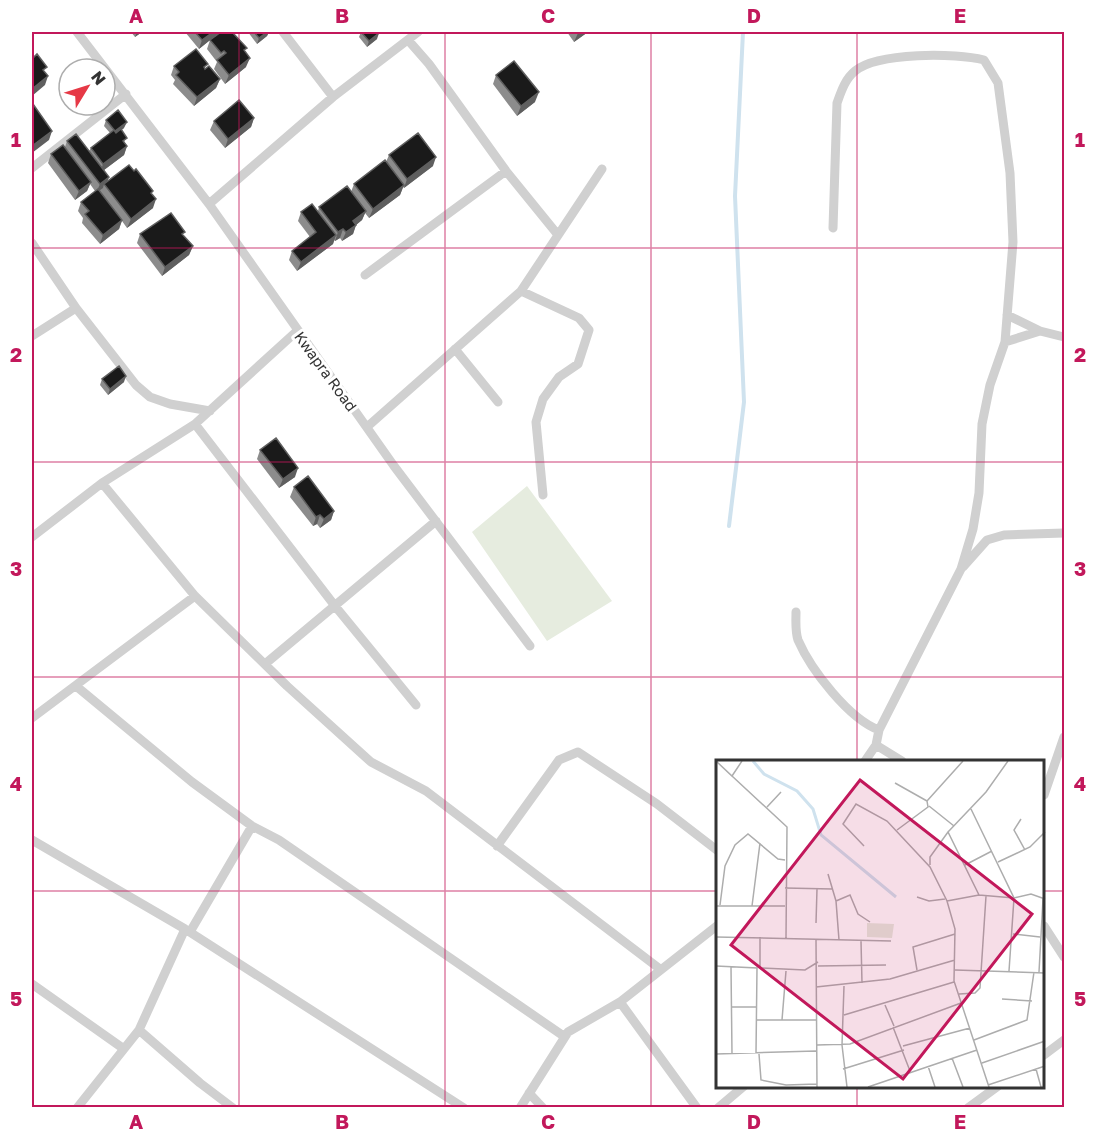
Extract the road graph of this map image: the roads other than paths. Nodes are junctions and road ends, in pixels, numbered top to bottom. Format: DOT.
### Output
graph roads {
  1 [pos="77,32"];
  2 [pos="283,32"];
  3 [pos="418,32"];
  4 [pos="408,40"];
  5 [pos="126,94"];
  6 [pos="333,97"];
  7 [pos="32,168"];
  8 [pos="602,169"];
  9 [pos="506,171"];
  10 [pos="209,204"];
  11 [pos="833,228"];
  12 [pos="558,235"];
  13 [pos="32,243"];
  14 [pos="365,275"];
  15 [pos="521,291"];
  16 [pos="76,308"];
  17 [pos="1007,315"];
  18 [pos="297,331"];
  19 [pos="1040,331"];
  20 [pos="32,336"];
  21 [pos="1065,337"];
  22 [pos="1005,342"];
  23 [pos="455,349"];
  24 [pos="498,402"];
  25 [pos="210,411"];
  26 [pos="195,424"];
  27 [pos="367,427"];
  28 [pos="102,483"];
  29 [pos="543,495"];
  30 [pos="436,521"];
  31 [pos="1065,533"];
  32 [pos="32,537"];
  33 [pos="961,569"];
  34 [pos="195,597"];
  35 [pos="334,606"];
  36 [pos="796,612"];
  37 [pos="530,646"];
  38 [pos="265,664"];
  39 [pos="76,686"];
  40 [pos="416,705"];
  41 [pos="32,718"];
  42 [pos="879,730"];
  43 [pos="1065,737"];
  44 [pos="876,745"];
  45 [pos="866,760"];
  46 [pos="900,760"];
  47 [pos="1045,792"];
  48 [pos="252,826"];
  49 [pos="32,840"];
  50 [pos="497,846"];
  51 [pos="716,848"];
  52 [pos="716,927"];
  53 [pos="1045,927"];
  54 [pos="187,931"];
  55 [pos="1065,957"];
  56 [pos="660,969"];
  57 [pos="32,984"];
  58 [pos="620,1002"];
  59 [pos="139,1030"];
  60 [pos="565,1037"];
  61 [pos="1065,1040"];
  62 [pos="124,1049"];
  63 [pos="1045,1054"];
  64 [pos="742,1088"];
  65 [pos="995,1088"];
  66 [pos="529,1093"];
  67 [pos="77,1107"];
  68 [pos="233,1107"];
  69 [pos="464,1107"];
  70 [pos="520,1107"];
  71 [pos="543,1107"];
  72 [pos="697,1107"];
  73 [pos="718,1107"];
  74 [pos="968,1107"];
  1 -- 5 [label="street, Kwapra Road"];
  2 -- 6 [label="street"];
  3 -- 4 [label="street"];
  4 -- 6 [label="street"];
  4 -- 9 [label="street"];
  5 -- 7 [label="street"];
  5 -- 10 [label="street, Kwapra Road"];
  6 -- 10 [label="street"];
  8 -- 12 [label="street, Kwapra Road"];
  9 -- 12 [label="street"];
  9 -- 14 [label="street"];
  10 -- 18 [label="street, Kwapra Road"];
  11 -- 17 [label="street"];
  12 -- 15 [label="street, Kwapra Road"];
  13 -- 16 [label="street"];
  15 -- 23 [label="street, Kwapra Road"];
  15 -- 29 [label="street"];
  16 -- 20 [label="street"];
  16 -- 25 [label="street"];
  17 -- 19 [label="street"];
  17 -- 22 [label="street"];
  18 -- 25 [label="street"];
  18 -- 27 [label="street, Kwapra Road"];
  19 -- 21 [label="street"];
  19 -- 22 [label="street"];
  22 -- 33 [label="street"];
  23 -- 24 [label="street"];
  23 -- 27 [label="street, Kwapra Road"];
  25 -- 26 [label="street"];
  26 -- 28 [label="street"];
  26 -- 35 [label="street"];
  27 -- 30 [label="street"];
  28 -- 32 [label="street"];
  28 -- 34 [label="street"];
  30 -- 35 [label="street"];
  30 -- 37 [label="street"];
  31 -- 33 [label="street"];
  33 -- 42 [label="street"];
  34 -- 38 [label="street"];
  34 -- 39 [label="street"];
  35 -- 38 [label="street"];
  35 -- 40 [label="street"];
  36 -- 42 [label="street"];
  38 -- 50 [label="street"];
  39 -- 41 [label="street"];
  39 -- 48 [label="street"];
  42 -- 44 [label="street"];
  43 -- 47 [label="street"];
  44 -- 45 [label="street"];
  44 -- 46 [label="street"];
  48 -- 54 [label="street"];
  48 -- 60 [label="street"];
  49 -- 54 [label="street"];
  50 -- 51 [label="street"];
  50 -- 56 [label="street"];
  52 -- 56 [label="street"];
  53 -- 55 [label="street"];
  54 -- 59 [label="street"];
  54 -- 69 [label="street"];
  56 -- 58 [label="street"];
  57 -- 62 [label="street"];
  58 -- 60 [label="street"];
  58 -- 72 [label="street"];
  59 -- 62 [label="street"];
  59 -- 68 [label="street"];
  60 -- 66 [label="street"];
  61 -- 63 [label="street"];
  62 -- 67 [label="street"];
  64 -- 73 [label="street"];
  65 -- 74 [label="street"];
  66 -- 70 [label="street"];
  66 -- 71 [label="street"];
}
